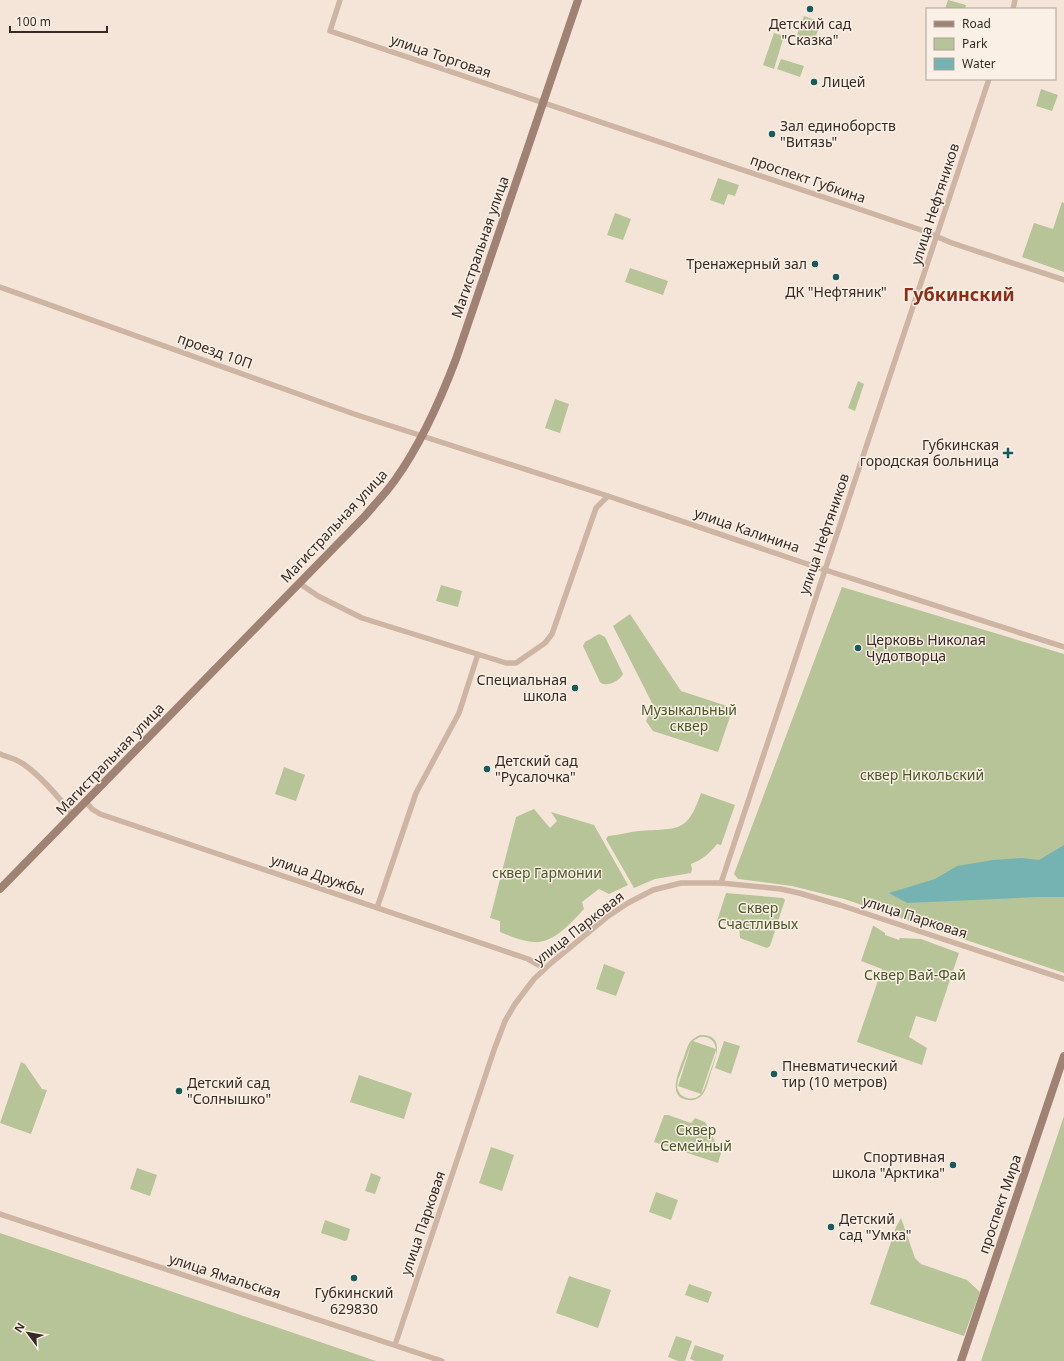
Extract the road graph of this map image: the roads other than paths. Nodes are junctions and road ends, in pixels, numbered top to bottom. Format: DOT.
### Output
graph roads {
  1 [pos="340,0"];
  2 [pos="578,0"];
  3 [pos="989,80"];
  4 [pos="544,103"];
  5 [pos="937,237"];
  6 [pos="1064,280"];
  7 [pos="0,287"];
  8 [pos="422,436"];
  9 [pos="608,496"];
  10 [pos="825,570"];
  11 [pos="299,584"];
  12 [pos="1064,647"];
  13 [pos="478,654"];
  14 [pos="0,754"];
  15 [pos="86,802"];
  16 [pos="73,815"];
  17 [pos="721,883"];
  18 [pos="0,889"];
  19 [pos="377,908"];
  20 [pos="544,968"];
  21 [pos="1064,979"];
  22 [pos="1064,1058"];
  23 [pos="0,1214"];
  24 [pos="395,1345"];
  25 [pos="442,1361"];
  26 [pos="961,1361"];
  1 -- 4 [label="street, улица Торговая"];
  2 -- 4 [label="main road, Магистральная улица"];
  3 -- 5 [label="street, улица Нефтяников"];
  4 -- 5 [label="street, проспект Губкина"];
  4 -- 8 [label="main road, Магистральная улица"];
  5 -- 6 [label="street, проспект Губкина"];
  5 -- 10 [label="street, улица Нефтяников"];
  7 -- 8 [label="street, проезд 10П"];
  8 -- 9 [label="street, улица Калинина"];
  8 -- 11 [label="main road, Магистральная улица"];
  9 -- 10 [label="street, улица Калинина"];
  9 -- 13 [label="street"];
  10 -- 12 [label="street, улица Калинина"];
  10 -- 17 [label="street, улица Нефтяников"];
  11 -- 13 [label="street"];
  11 -- 15 [label="main road, Магистральная улица"];
  13 -- 19 [label="street"];
  14 -- 16 [label="street"];
  15 -- 16 [label="main road, Магистральная улица"];
  15 -- 19 [label="street, улица Дружбы"];
  16 -- 18 [label="main road, Магистральная улица"];
  17 -- 20 [label="street, улица Парковая"];
  17 -- 21 [label="street, улица Парковая"];
  19 -- 20 [label="street, улица Дружбы"];
  20 -- 24 [label="street, улица Парковая"];
  22 -- 26 [label="main road, проспект Мира"];
  23 -- 24 [label="street, улица Ямальская"];
  24 -- 25 [label="street, улица Ямальская"];
}
